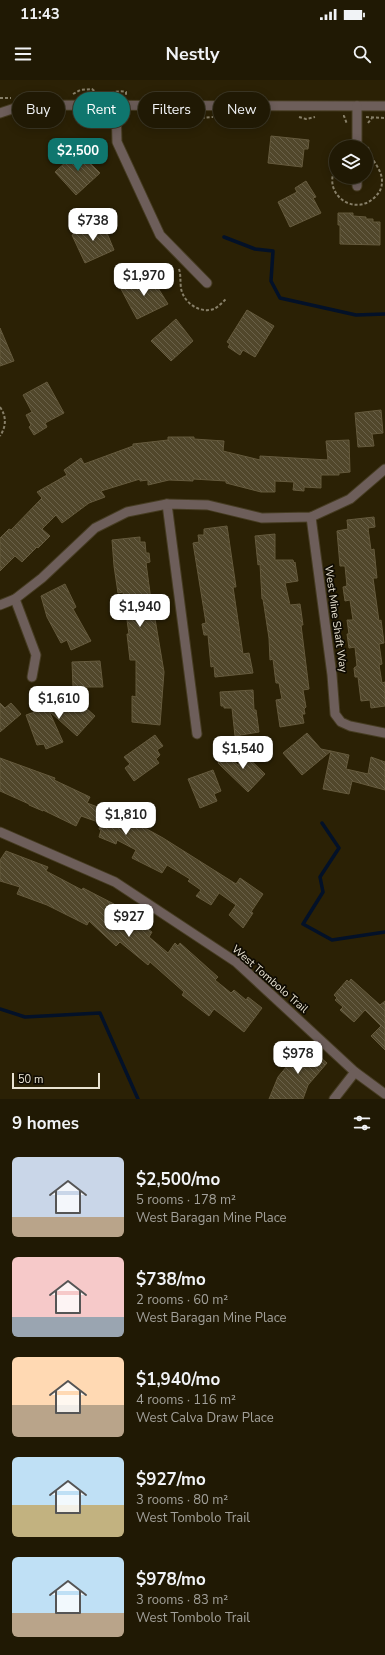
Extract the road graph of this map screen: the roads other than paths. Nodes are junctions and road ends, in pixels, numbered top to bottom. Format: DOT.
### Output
graph roads {
  1 [pos="73,105"];
  2 [pos="130,105"];
  3 [pos="357,106"];
  4 [pos="385,106"];
  5 [pos="0,113"];
  6 [pos="117,128"];
  7 [pos="357,140"];
  8 [pos="207,283"];
  9 [pos="385,469"];
  10 [pos="167,504"];
  11 [pos="310,517"];
  12 [pos="15,600"];
  13 [pos="0,604"];
  14 [pos="32,677"];
  15 [pos="385,732"];
  16 [pos="197,734"];
  17 [pos="0,832"];
  18 [pos="355,1072"];
  19 [pos="385,1094"];
  20 [pos="334,1099"];
  1 -- 5 [label="street"];
  2 -- 3 [label="street"];
  3 -- 4 [label="street"];
  3 -- 7 [label="street"];
  6 -- 8 [label="street"];
  9 -- 11 [label="street"];
  10 -- 11 [label="street"];
  10 -- 12 [label="street"];
  10 -- 16 [label="street"];
  11 -- 15 [label="street, West Mine Shaft Way"];
  12 -- 13 [label="street"];
  12 -- 14 [label="street"];
  17 -- 18 [label="street, West Tombolo Trail"];
  18 -- 19 [label="street, West Tombolo Trail"];
  18 -- 20 [label="street"];
}
